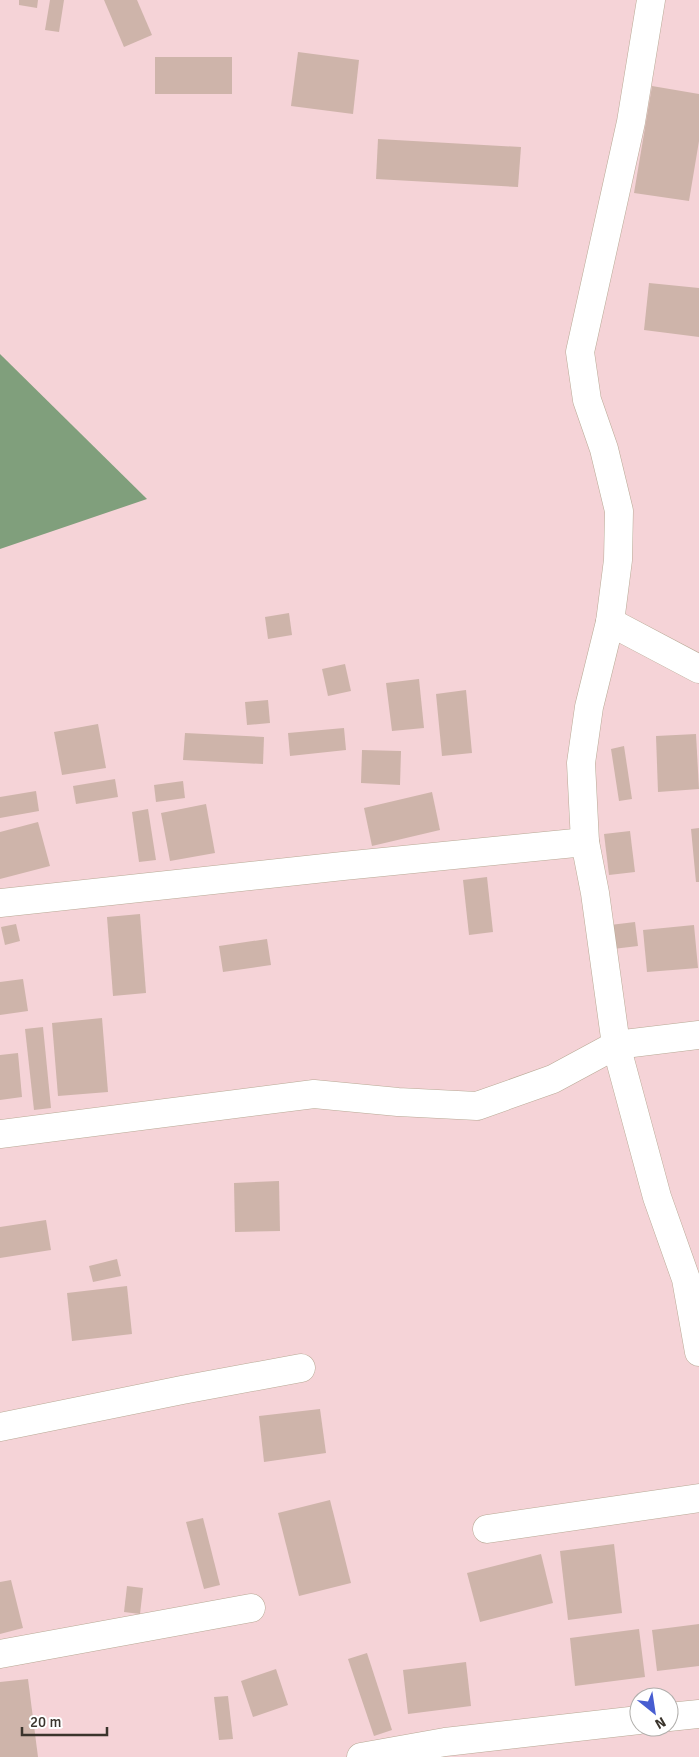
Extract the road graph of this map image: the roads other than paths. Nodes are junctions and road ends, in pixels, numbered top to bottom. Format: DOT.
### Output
graph roads {
  1 [pos="651,0"];
  2 [pos="610,622"];
  3 [pos="699,669"];
  4 [pos="585,842"];
  5 [pos="0,903"];
  6 [pos="699,1034"];
  7 [pos="616,1045"];
  8 [pos="0,1134"];
  9 [pos="693,1278"];
  10 [pos="699,1352"];
  11 [pos="301,1368"];
  12 [pos="0,1426"];
  13 [pos="699,1498"];
  14 [pos="487,1529"];
  15 [pos="251,1608"];
  16 [pos="0,1654"];
  17 [pos="699,1714"];
  18 [pos="679,1716"];
  19 [pos="629,1722"];
  20 [pos="445,1750"];
  21 [pos="361,1757"];
  1 -- 2 [label="street"];
  2 -- 3 [label="street"];
  2 -- 4 [label="street"];
  4 -- 5 [label="street"];
  4 -- 7 [label="street"];
  6 -- 7 [label="street"];
  7 -- 8 [label="street"];
  7 -- 9 [label="street"];
  9 -- 10 [label="street"];
  11 -- 12 [label="street"];
  13 -- 14 [label="street"];
  15 -- 16 [label="street"];
  17 -- 18 [label="street"];
  19 -- 20 [label="street"];
  20 -- 21 [label="street"];
}
